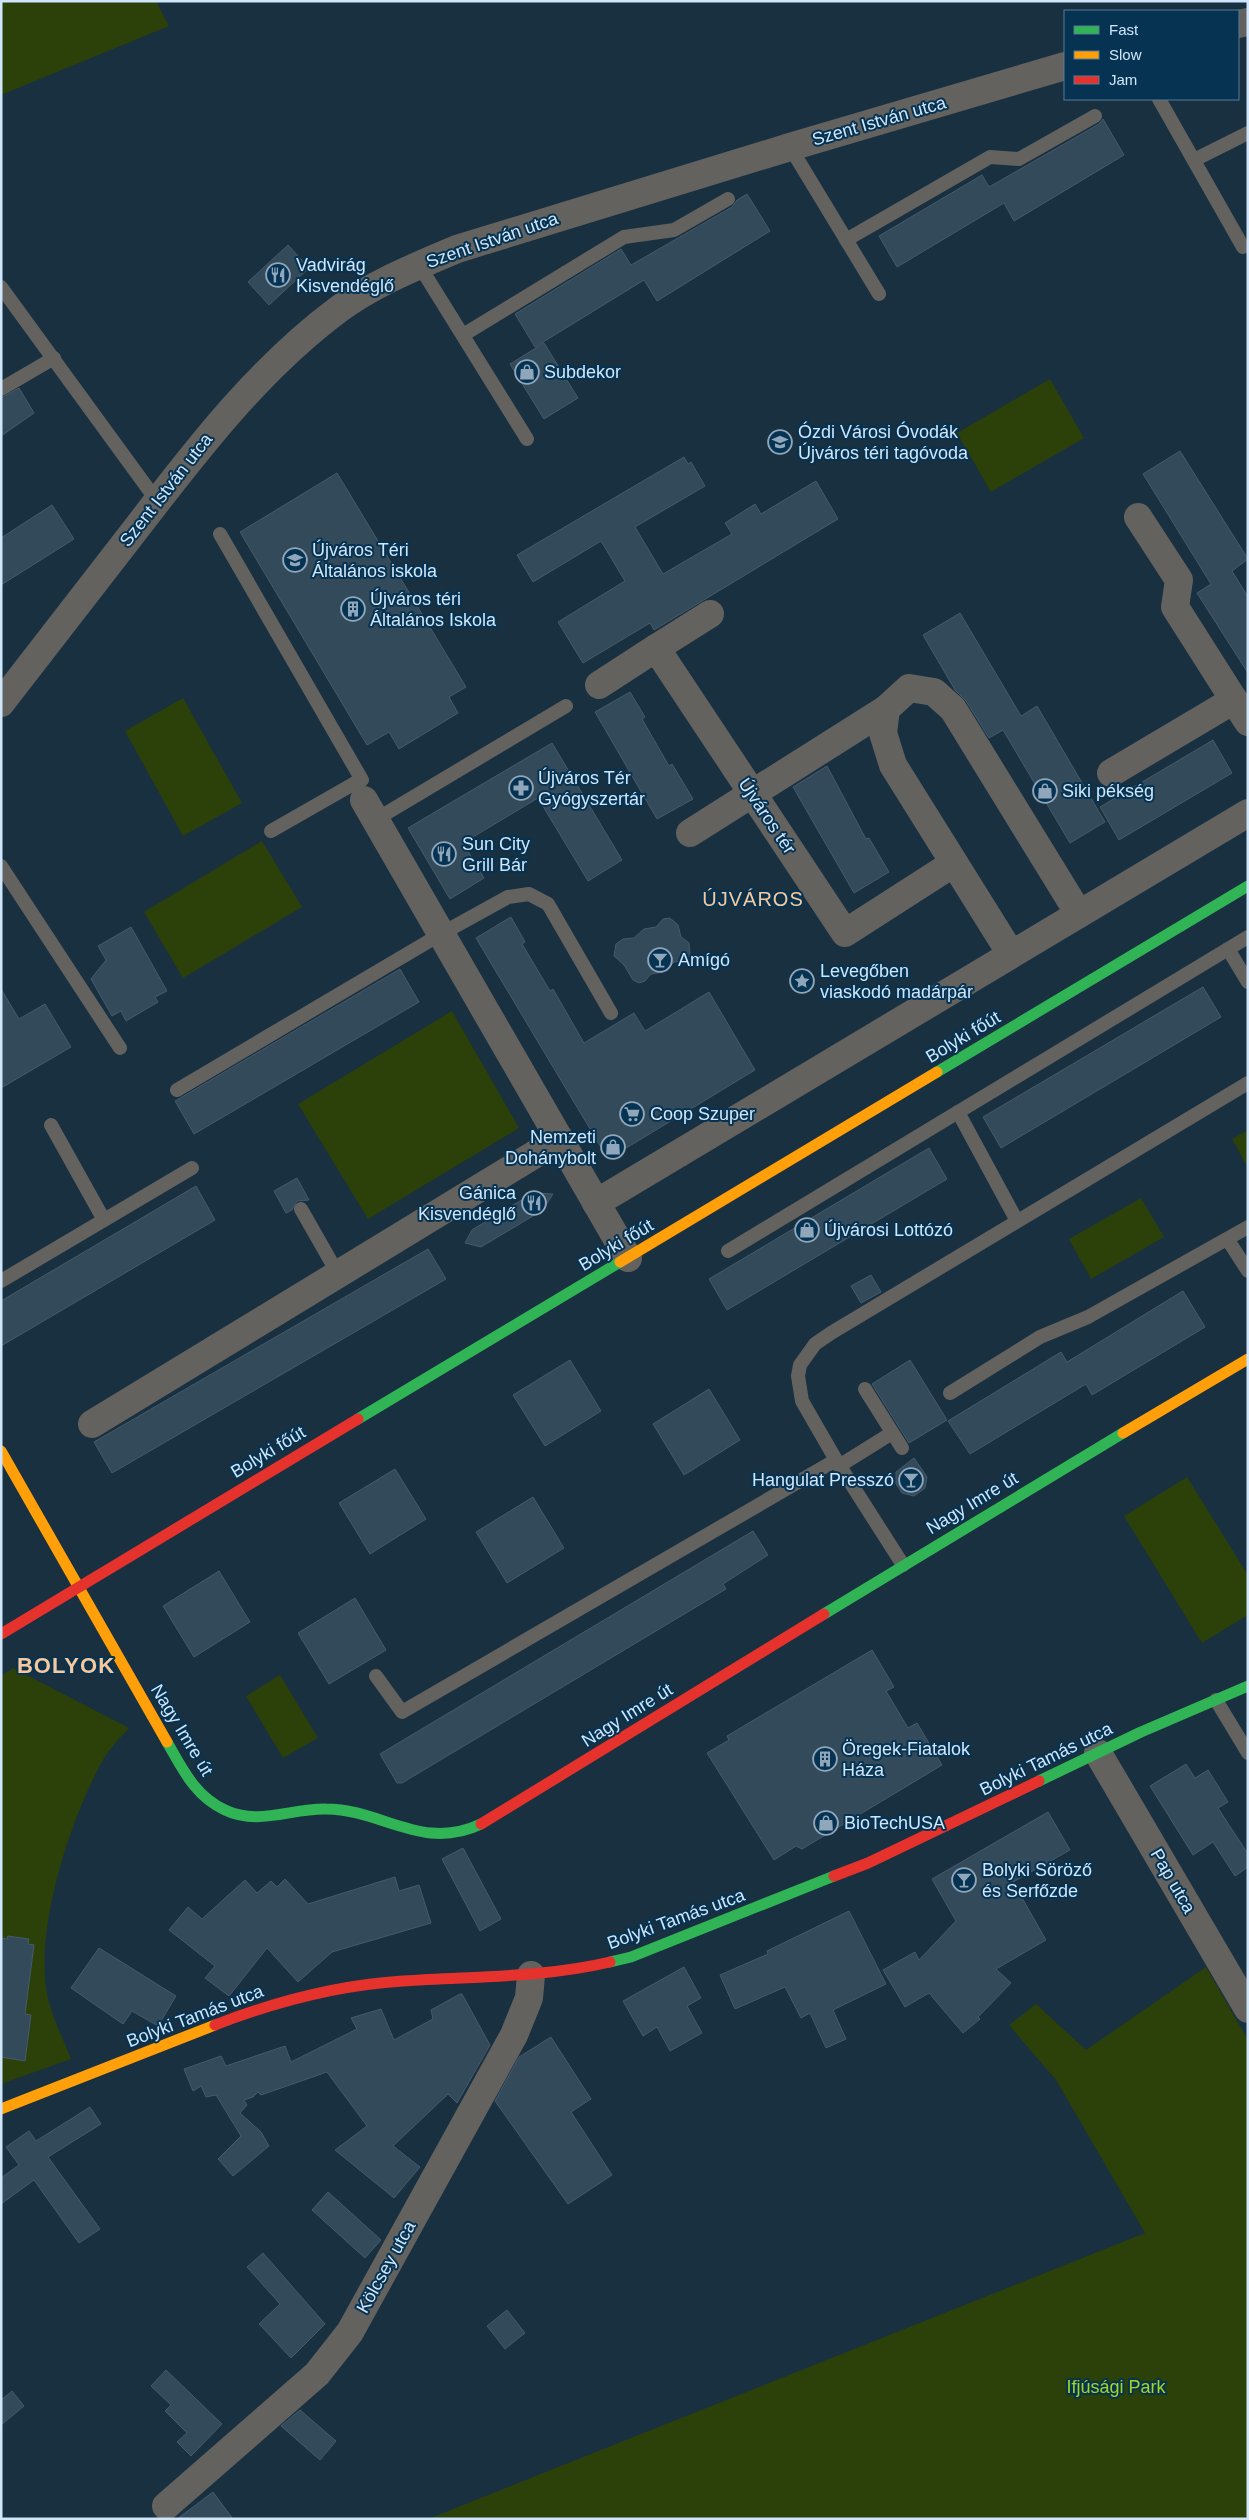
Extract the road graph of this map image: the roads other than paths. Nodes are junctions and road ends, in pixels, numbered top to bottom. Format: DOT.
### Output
graph roads {
  1 [pos="1064,66"];
  2 [pos="1160,100"];
  3 [pos="1095,116"];
  4 [pos="1248,133"];
  5 [pos="790,147"];
  6 [pos="1194,160"];
  7 [pos="728,200"];
  8 [pos="846,240"];
  9 [pos="1243,246"];
  10 [pos="419,265"];
  11 [pos="1,287"];
  12 [pos="879,294"];
  13 [pos="463,335"];
  14 [pos="54,358"];
  15 [pos="1,389"];
  16 [pos="527,439"];
  17 [pos="157,501"];
  18 [pos="1138,517"];
  19 [pos="220,534"];
  20 [pos="710,614"];
  21 [pos="656,648"];
  22 [pos="599,685"];
  23 [pos="1,703"];
  24 [pos="566,706"];
  25 [pos="886,709"];
  26 [pos="1241,711"];
  27 [pos="1111,773"];
  28 [pos="752,792"];
  29 [pos="364,801"];
  30 [pos="1248,813"];
  31 [pos="271,832"];
  32 [pos="690,833"];
  33 [pos="954,863"];
  34 [pos="1,866"];
  35 [pos="1248,886"];
  36 [pos="1079,914"];
  37 [pos="441,934"];
  38 [pos="1248,937"];
  39 [pos="1228,949"];
  40 [pos="1011,954"];
  41 [pos="1248,982"];
  42 [pos="611,1013"];
  43 [pos="120,1048"];
  44 [pos="1248,1083"];
  45 [pos="177,1090"];
  46 [pos="958,1112"];
  47 [pos="51,1124"];
  48 [pos="560,1139"];
  49 [pos="192,1168"];
  50 [pos="596,1203"];
  51 [pos="301,1210"];
  52 [pos="104,1220"];
  53 [pos="1018,1221"];
  54 [pos="1248,1227"];
  55 [pos="1228,1240"];
  56 [pos="728,1251"];
  57 [pos="628,1258"];
  58 [pos="1248,1271"];
  59 [pos="338,1274"];
  60 [pos="1,1281"];
  61 [pos="1248,1358"];
  62 [pos="865,1389"];
  63 [pos="950,1393"];
  64 [pos="92,1424"];
  65 [pos="892,1433"];
  66 [pos="902,1448"];
  67 [pos="1,1451"];
  68 [pos="838,1463"];
  69 [pos="903,1565"];
  70 [pos="78,1587"];
  71 [pos="1,1634"];
  72 [pos="376,1676"];
  73 [pos="1248,1686"];
  74 [pos="1216,1700"];
  75 [pos="1098,1753"];
  76 [pos="1248,1754"];
  77 [pos="531,1975"];
  78 [pos="1248,2009"];
  79 [pos="1,2109"];
  80 [pos="166,2506"];
  1 -- 5 [label="street, Szent István utca"];
  2 -- 6 [label="lane"];
  3 -- 8 [label="lane"];
  4 -- 6 [label="lane"];
  5 -- 8 [label="lane"];
  5 -- 10 [label="street, Szent István utca"];
  6 -- 9 [label="lane"];
  7 -- 13 [label="lane"];
  8 -- 12 [label="lane"];
  10 -- 13 [label="lane"];
  10 -- 17 [label="street, Szent István utca"];
  11 -- 14 [label="lane"];
  13 -- 16 [label="lane"];
  14 -- 15 [label="lane"];
  14 -- 17 [label="lane"];
  17 -- 23 [label="street, Szent István utca"];
  18 -- 26 [label="street"];
  19 -- 29 [label="lane"];
  20 -- 21 [label="street"];
  21 -- 22 [label="street"];
  21 -- 28 [label="street, Újváros tér"];
  24 -- 29 [label="lane"];
  25 -- 28 [label="street"];
  25 -- 33 [label="street"];
  25 -- 36 [label="street"];
  26 -- 27 [label="street"];
  28 -- 32 [label="street"];
  28 -- 33 [label="street, Újváros tér"];
  29 -- 31 [label="lane"];
  29 -- 37 [label="street"];
  30 -- 36 [label="street"];
  33 -- 40 [label="street"];
  34 -- 43 [label="lane"];
  35 -- 57 [label="street, Bolyki főút"];
  36 -- 40 [label="street"];
  37 -- 42 [label="lane"];
  37 -- 45 [label="lane"];
  37 -- 48 [label="street"];
  38 -- 39 [label="lane"];
  39 -- 41 [label="lane"];
  39 -- 46 [label="lane"];
  40 -- 50 [label="street"];
  44 -- 53 [label="lane"];
  46 -- 53 [label="lane"];
  46 -- 56 [label="lane"];
  47 -- 52 [label="lane"];
  48 -- 50 [label="street"];
  48 -- 59 [label="street"];
  49 -- 52 [label="lane"];
  50 -- 57 [label="street"];
  51 -- 59 [label="lane"];
  52 -- 60 [label="lane"];
  53 -- 68 [label="lane"];
  54 -- 55 [label="lane"];
  55 -- 58 [label="lane"];
  55 -- 63 [label="lane"];
  57 -- 70 [label="street, Bolyki főút"];
  59 -- 64 [label="street"];
  61 -- 69 [label="street, Nagy Imre út"];
  62 -- 65 [label="lane"];
  65 -- 66 [label="lane"];
  65 -- 68 [label="lane"];
  67 -- 70 [label="street, Nagy Imre út"];
  68 -- 69 [label="lane"];
  68 -- 72 [label="lane"];
  69 -- 70 [label="street, Nagy Imre út"];
  70 -- 71 [label="street, Bolyki főút"];
  73 -- 74 [label="street, Bolyki Tamás utca"];
  74 -- 75 [label="street, Bolyki Tamás utca"];
  74 -- 76 [label="lane"];
  75 -- 77 [label="street, Bolyki Tamás utca"];
  75 -- 78 [label="street, Pap utca"];
  77 -- 79 [label="street, Bolyki Tamás utca"];
  77 -- 80 [label="street, Kölcsey utca"];
}
